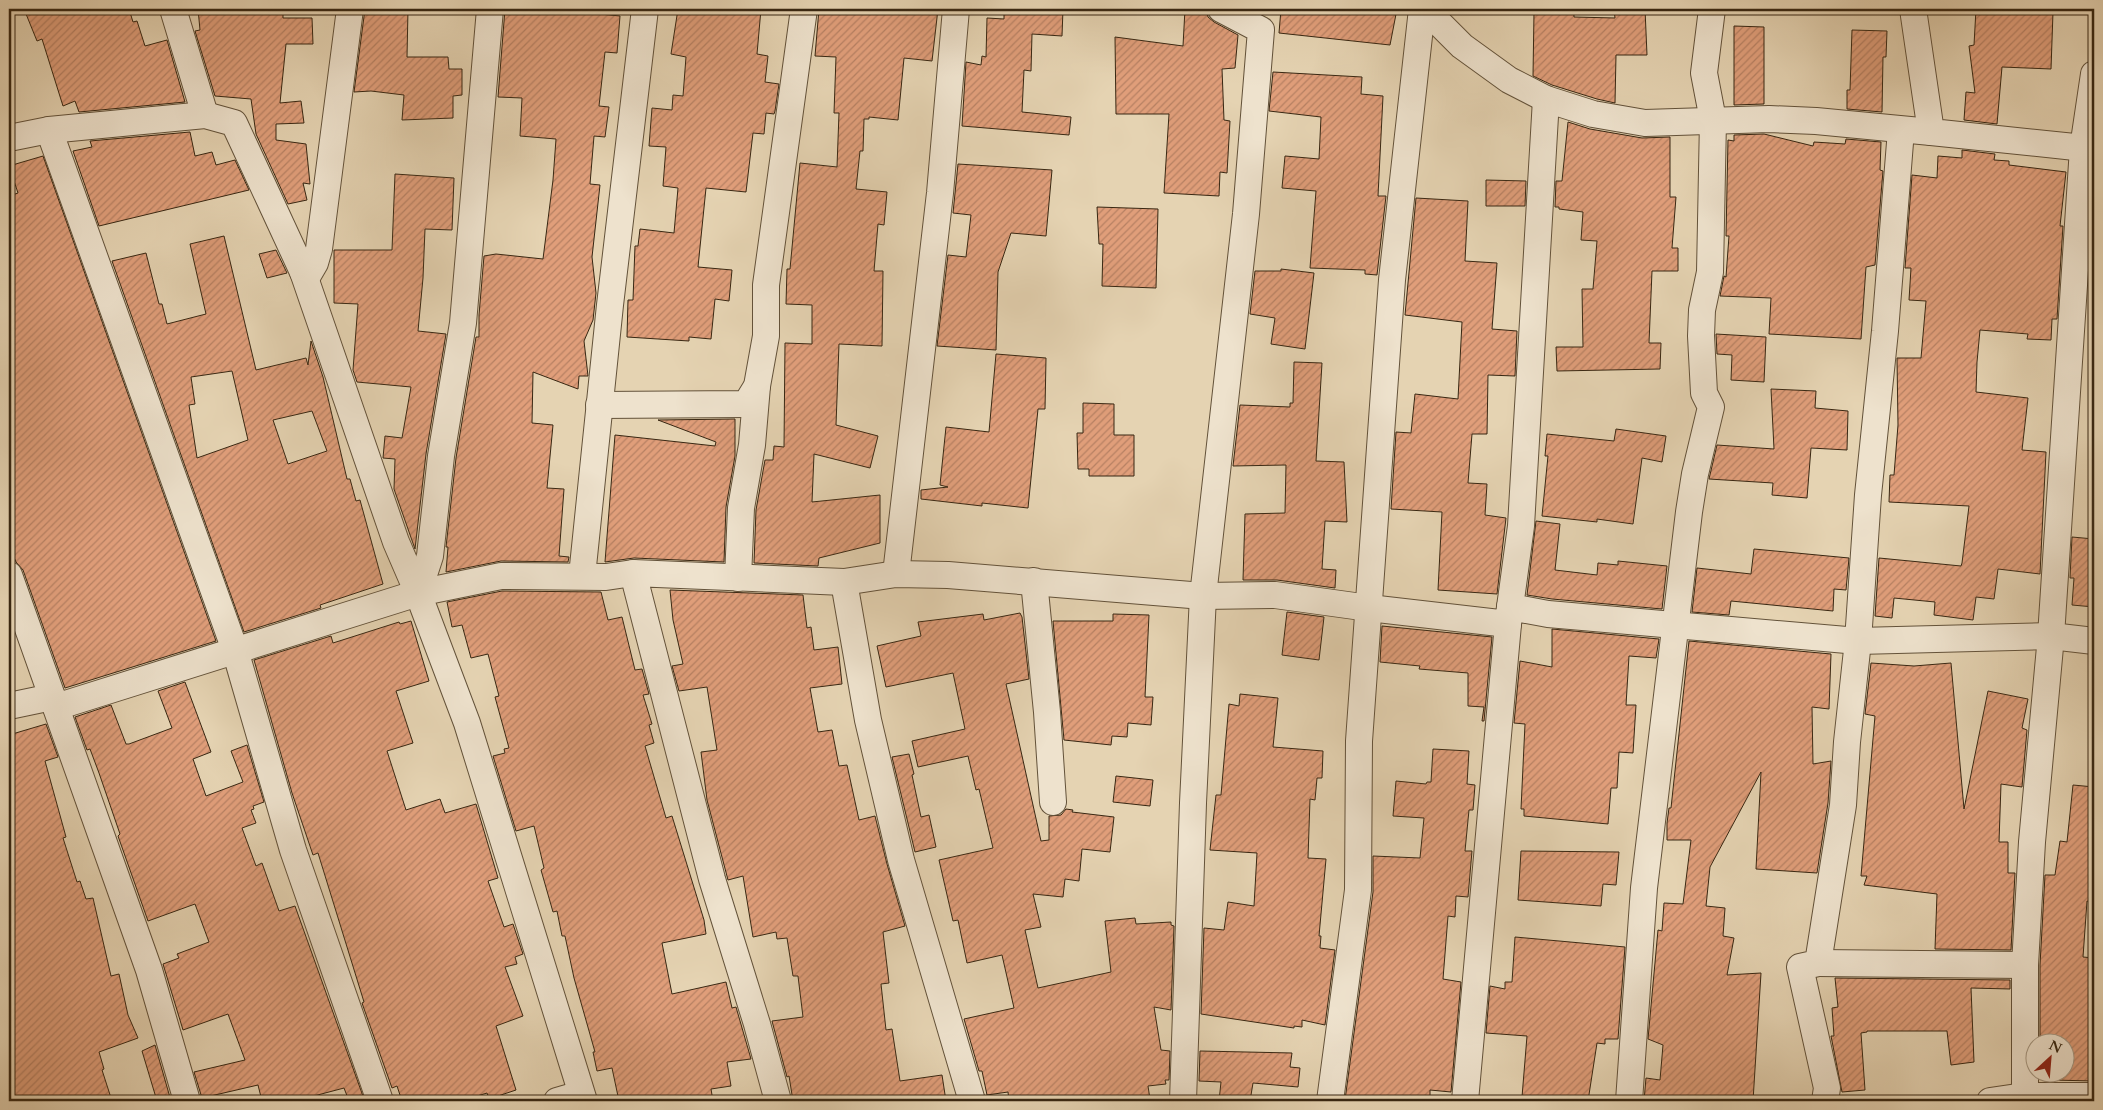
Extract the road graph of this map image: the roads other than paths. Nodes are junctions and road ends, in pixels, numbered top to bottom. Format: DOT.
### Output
graph roads {
  1 [pos="174,9"];
  2 [pos="350,9"];
  3 [pos="490,9"];
  4 [pos="644,9"];
  5 [pos="804,9"];
  6 [pos="956,9"];
  7 [pos="1221,9"];
  8 [pos="1422,9"];
  9 [pos="1433,9"];
  10 [pos="1712,9"];
  11 [pos="1913,9"];
  12 [pos="2094,74"];
  13 [pos="1546,99"];
  14 [pos="205,116"];
  15 [pos="1713,120"];
  16 [pos="50,130"];
  17 [pos="1901,130"];
  18 [pos="1931,132"];
  19 [pos="9,138"];
  20 [pos="2088,148"];
  21 [pos="303,272"];
  22 [pos="757,386"];
  23 [pos="599,405"];
  24 [pos="633,574"];
  25 [pos="896,574"];
  26 [pos="9,575"];
  27 [pos="582,576"];
  28 [pos="738,578"];
  29 [pos="1034,581"];
  30 [pos="844,582"];
  31 [pos="418,593"];
  32 [pos="1204,596"];
  33 [pos="1369,608"];
  34 [pos="1509,616"];
  35 [pos="1677,625"];
  36 [pos="2051,636"];
  37 [pos="1858,641"];
  38 [pos="2094,641"];
  39 [pos="235,650"];
  40 [pos="54,702"];
  41 [pos="9,706"];
  42 [pos="1053,802"];
  43 [pos="1818,963"];
  44 [pos="2025,965"];
  45 [pos="2094,1096"];
  46 [pos="574,1099"];
  47 [pos="2024,1099"];
  48 [pos="187,1101"];
  49 [pos="380,1101"];
  50 [pos="778,1101"];
  51 [pos="972,1101"];
  52 [pos="1183,1101"];
  53 [pos="1330,1101"];
  54 [pos="1465,1101"];
  55 [pos="1629,1101"];
  56 [pos="1825,1101"];
  57 [pos="1990,1101"];
  1 -- 14 [label="street"];
  2 -- 21 [label="street"];
  3 -- 31 [label="street"];
  4 -- 23 [label="street"];
  5 -- 22 [label="street"];
  6 -- 25 [label="street"];
  7 -- 32 [label="street"];
  8 -- 33 [label="street"];
  9 -- 13 [label="street"];
  10 -- 15 [label="street"];
  11 -- 18 [label="street"];
  12 -- 20 [label="street"];
  13 -- 15 [label="street"];
  13 -- 34 [label="street"];
  14 -- 16 [label="street"];
  14 -- 21 [label="street"];
  15 -- 17 [label="street"];
  15 -- 35 [label="street"];
  16 -- 19 [label="street"];
  16 -- 39 [label="street"];
  17 -- 18 [label="street"];
  17 -- 37 [label="street"];
  18 -- 20 [label="street"];
  20 -- 36 [label="street"];
  21 -- 31 [label="street"];
  22 -- 23 [label="street"];
  22 -- 28 [label="street"];
  23 -- 27 [label="street"];
  24 -- 27 [label="street"];
  24 -- 28 [label="street"];
  24 -- 50 [label="street"];
  25 -- 29 [label="street"];
  25 -- 30 [label="street"];
  26 -- 40 [label="street"];
  27 -- 31 [label="street"];
  28 -- 30 [label="street"];
  29 -- 32 [label="street"];
  29 -- 42 [label="street"];
  30 -- 51 [label="street"];
  31 -- 39 [label="street"];
  31 -- 46 [label="street"];
  32 -- 33 [label="street"];
  32 -- 52 [label="street"];
  33 -- 34 [label="street"];
  33 -- 53 [label="street"];
  34 -- 35 [label="street"];
  34 -- 54 [label="street"];
  35 -- 37 [label="street"];
  35 -- 55 [label="street"];
  36 -- 37 [label="street"];
  36 -- 38 [label="street"];
  36 -- 44 [label="street"];
  37 -- 43 [label="street"];
  39 -- 40 [label="street"];
  39 -- 49 [label="street"];
  40 -- 41 [label="street"];
  40 -- 48 [label="street"];
  43 -- 44 [label="street"];
  43 -- 56 [label="street"];
  44 -- 47 [label="street"];
  45 -- 47 [label="street"];
  47 -- 57 [label="street"];
}
